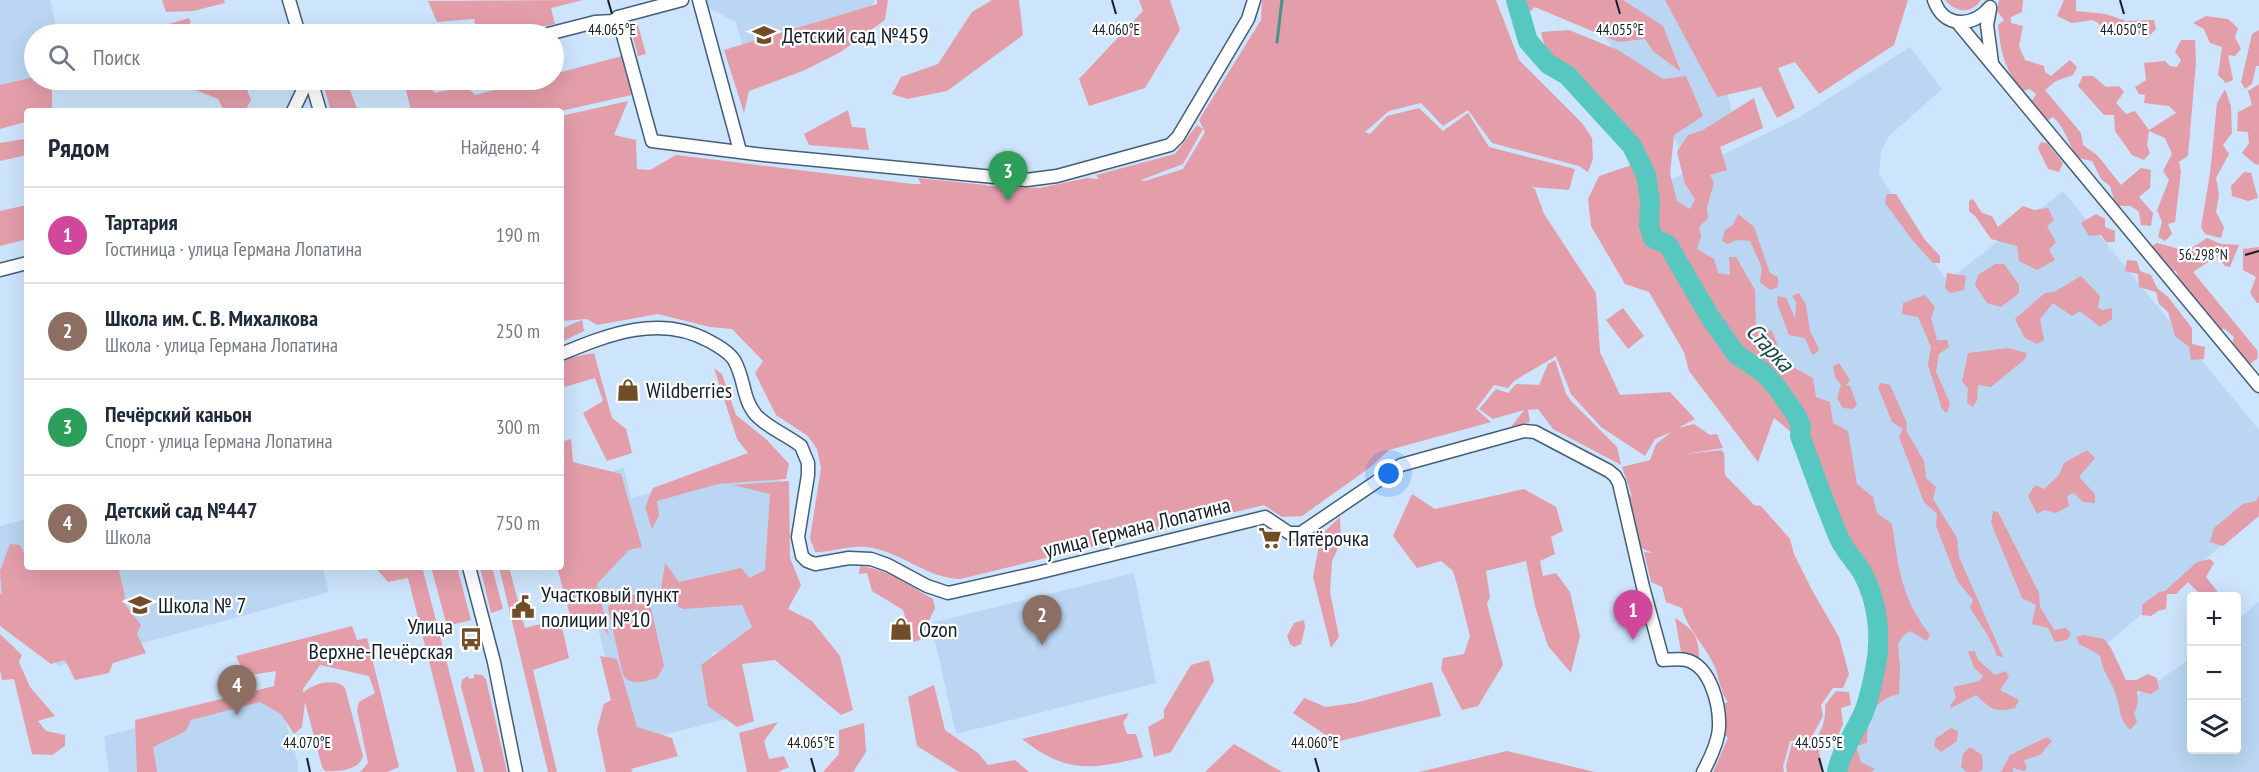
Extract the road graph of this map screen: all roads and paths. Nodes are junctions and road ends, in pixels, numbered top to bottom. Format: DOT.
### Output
graph roads {
  1 [pos="289,0"];
  2 [pos="682,0"];
  3 [pos="699,0"];
  4 [pos="1254,0"];
  5 [pos="1933,1"];
  6 [pos="1991,4"];
  7 [pos="618,17"];
  8 [pos="1957,22"];
  9 [pos="296,24"];
  10 [pos="564,30"];
  11 [pos="1993,64"];
  12 [pos="303,90"];
  13 [pos="314,90"];
  14 [pos="294,108"];
  15 [pos="319,108"];
  16 [pos="740,151"];
  17 [pos="24,265"];
  18 [pos="0,270"];
  19 [pos="564,353"];
  20 [pos="2259,386"];
  21 [pos="470,570"];
  22 [pos="516,772"];
  23 [pos="1703,772"];
  1 -- 9 [label="street"];
  2 -- 7 [label="street"];
  3 -- 16 [label="street"];
  4 -- 16 [label="street"];
  5 -- 8 [label="street"];
  6 -- 8 [label="street"];
  6 -- 11 [label="street"];
  7 -- 10 [label="street"];
  7 -- 16 [label="street"];
  8 -- 11 [label="street"];
  11 -- 20 [label="street"];
  12 -- 14 [label="street"];
  13 -- 15 [label="street"];
  17 -- 18 [label="street"];
  19 -- 23 [label="street, улица Германа Лопатина"];
  21 -- 22 [label="street"];
}
